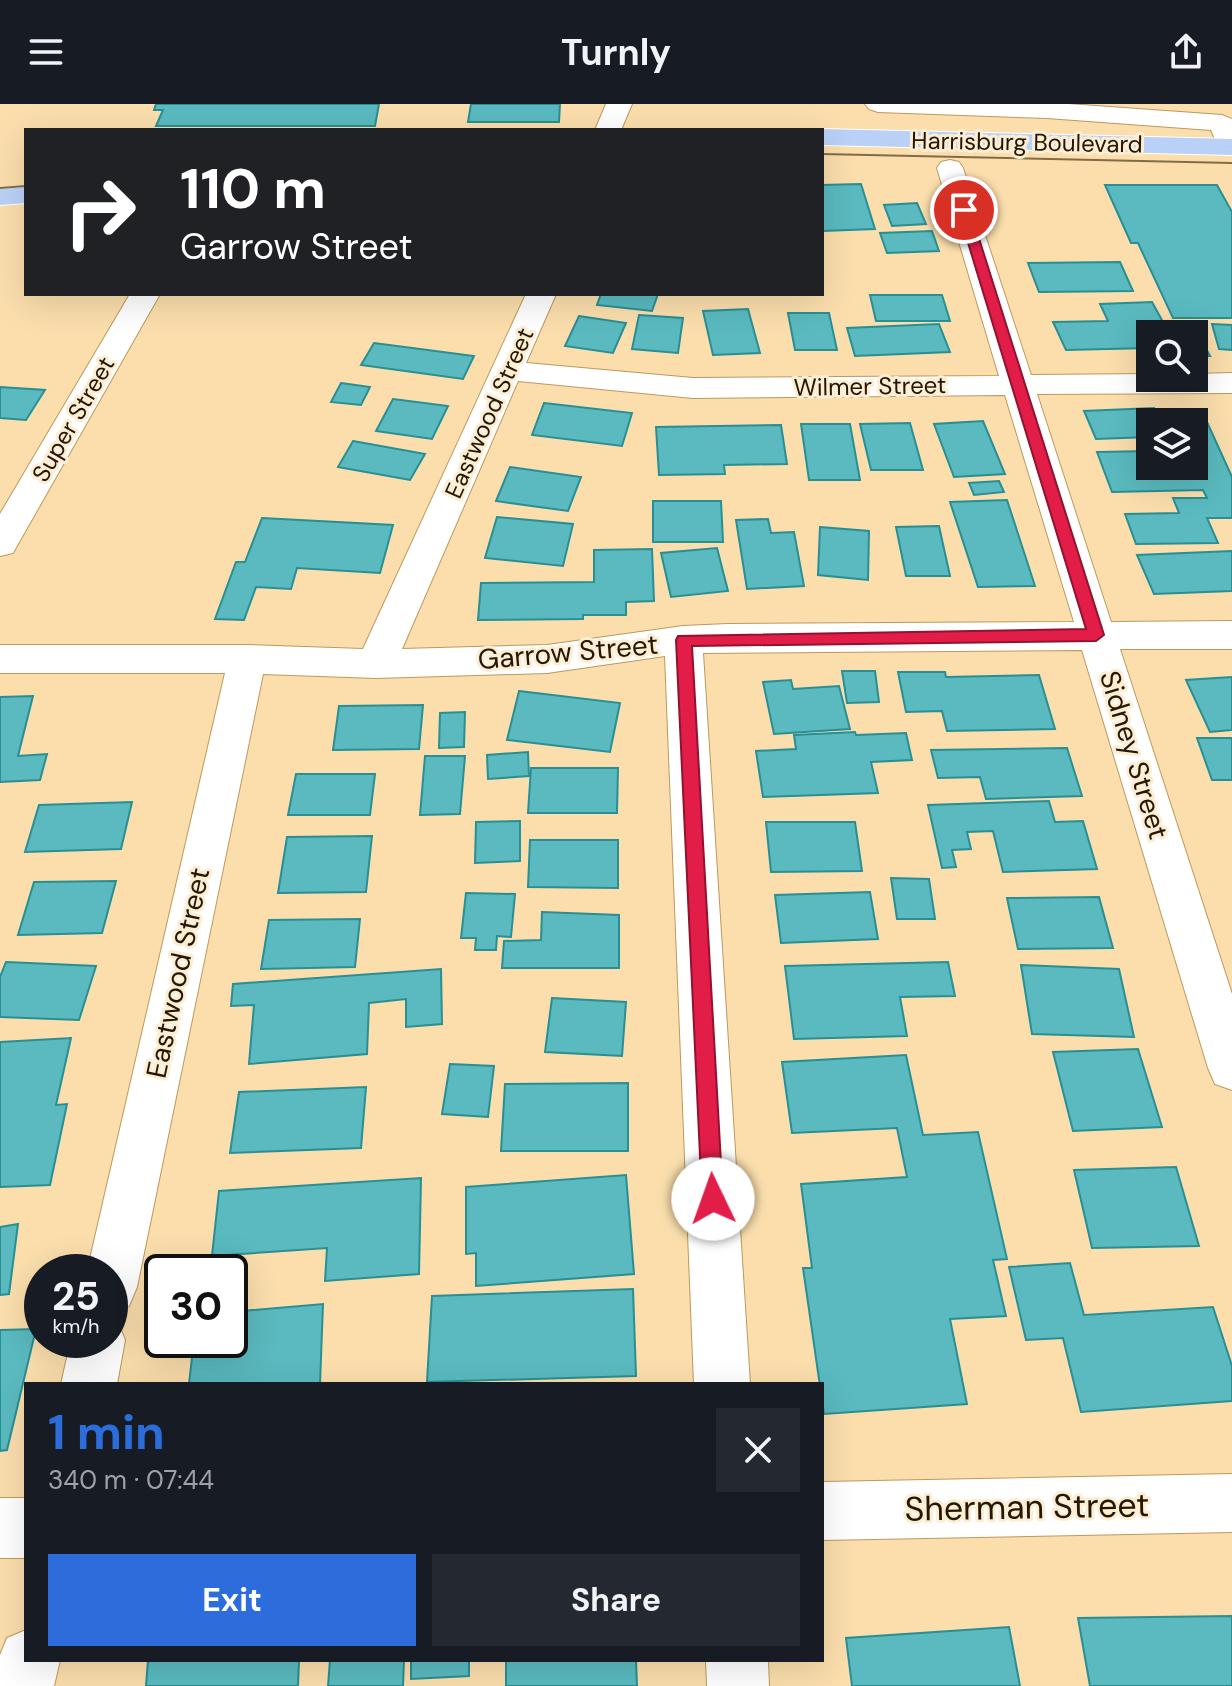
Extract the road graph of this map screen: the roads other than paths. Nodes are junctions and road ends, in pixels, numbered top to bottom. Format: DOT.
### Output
graph roads {
  1 [pos="619,104"];
  2 [pos="878,104"];
  3 [pos="1047,110"];
  4 [pos="1128,110"];
  5 [pos="1195,112"];
  6 [pos="609,128"];
  7 [pos="824,137"];
  8 [pos="1060,142"];
  9 [pos="1228,160"];
  10 [pos="951,168"];
  11 [pos="24,195"];
  12 [pos="0,197"];
  13 [pos="144,296"];
  14 [pos="540,296"];
  15 [pos="509,371"];
  16 [pos="1232,383"];
  17 [pos="1018,385"];
  18 [pos="0,544"];
  19 [pos="1096,635"];
  20 [pos="1232,635"];
  21 [pos="683,640"];
  22 [pos="0,659"];
  23 [pos="247,659"];
  24 [pos="376,664"];
  25 [pos="1232,1068"];
  26 [pos="117,1254"];
  27 [pos="94,1358"];
  28 [pos="89,1382"];
  29 [pos="722,1382"];
  30 [pos="1232,1503"];
  31 [pos="824,1511"];
  32 [pos="0,1528"];
  33 [pos="24,1528"];
  34 [pos="29,1662"];
  35 [pos="737,1662"];
  36 [pos="23,1686"];
  37 [pos="738,1686"];
  1 -- 6 [label="street"];
  2 -- 3 [label="street"];
  3 -- 4 [label="street"];
  3 -- 8 [label="street"];
  4 -- 5 [label="street"];
  5 -- 9 [label="street"];
  7 -- 8 [label="main road, Harrisburg Boulevard"];
  8 -- 9 [label="main road, Harrisburg Boulevard"];
  10 -- 17 [label="street, Sidney Street"];
  11 -- 12 [label="main road"];
  13 -- 18 [label="street, Super Street"];
  14 -- 15 [label="street, Eastwood Street"];
  15 -- 17 [label="street, Wilmer Street"];
  15 -- 24 [label="street, Eastwood Street"];
  16 -- 17 [label="street, Wilmer Street"];
  17 -- 19 [label="street, Sidney Street"];
  19 -- 20 [label="street, Garrow Street"];
  19 -- 21 [label="street, Garrow Street"];
  19 -- 25 [label="street, Sidney Street"];
  21 -- 24 [label="street, Garrow Street"];
  21 -- 29 [label="street"];
  22 -- 23 [label="street, Garrow Street"];
  23 -- 24 [label="street, Garrow Street"];
  23 -- 26 [label="street, Eastwood Street"];
  27 -- 28 [label="street"];
  30 -- 31 [label="street, Sherman Street"];
  32 -- 33 [label="street"];
  34 -- 36 [label="street"];
  35 -- 37 [label="street"];
}
